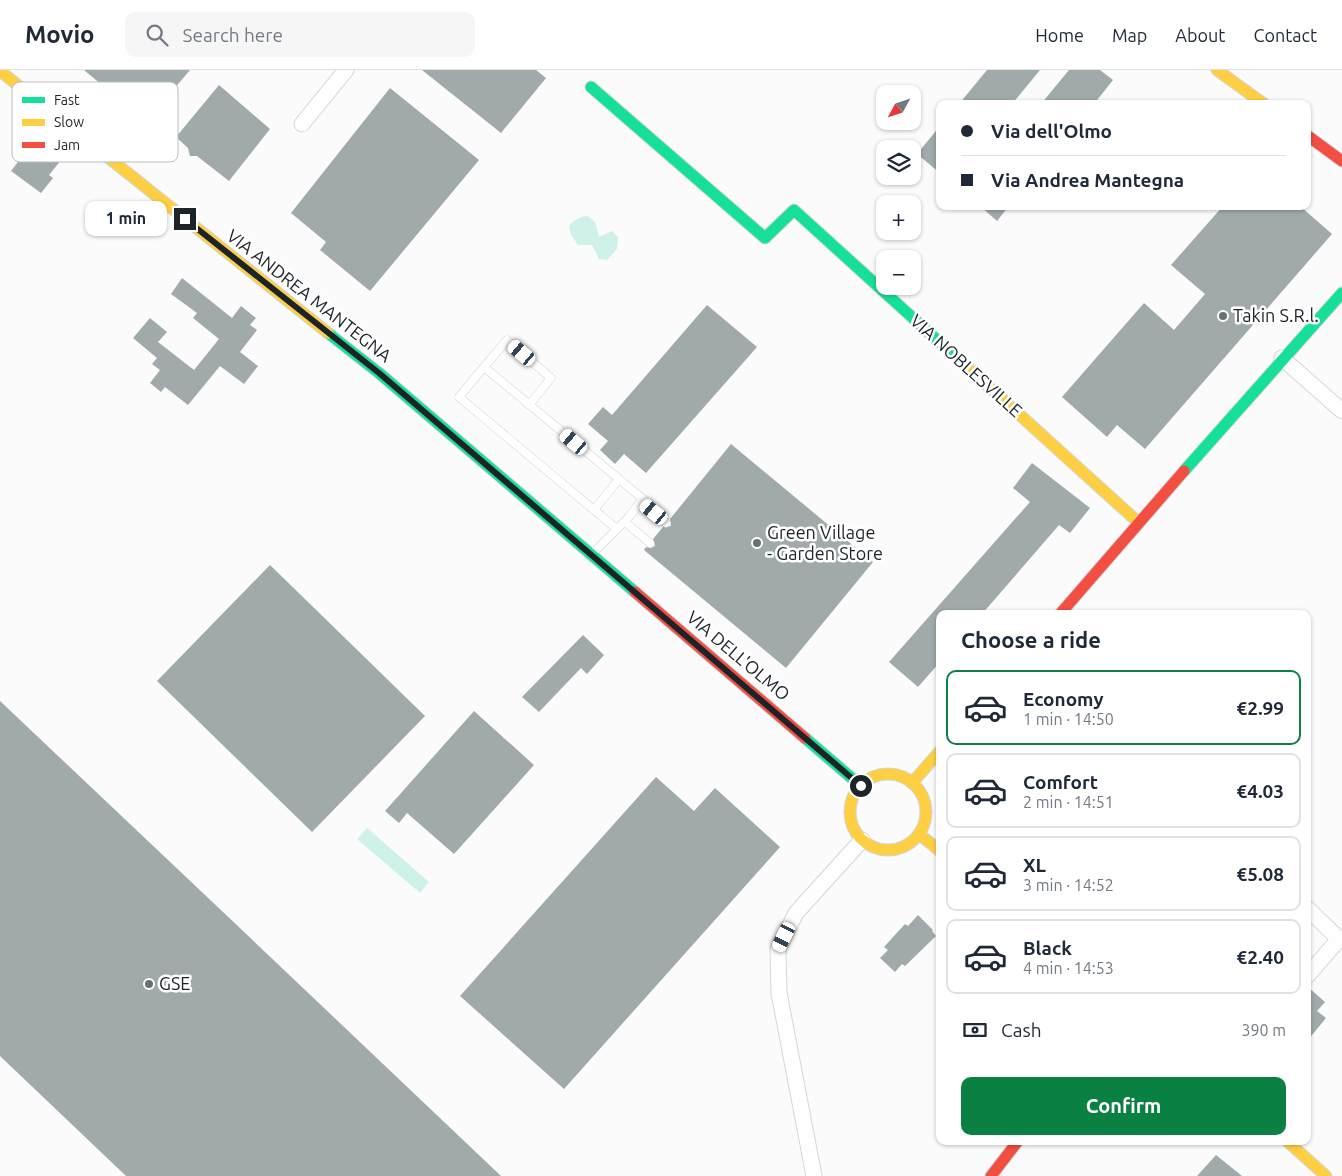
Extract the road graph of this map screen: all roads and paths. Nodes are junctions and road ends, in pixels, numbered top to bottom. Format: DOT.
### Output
graph roads {
  1 [pos="346,70"];
  2 [pos="1217,70"];
  3 [pos="0,72"];
  4 [pos="13,82"];
  5 [pos="591,87"];
  6 [pos="1258,100"];
  7 [pos="302,124"];
  8 [pos="1311,138"];
  9 [pos="1342,161"];
  10 [pos="113,162"];
  11 [pos="1342,293"];
  12 [pos="1282,358"];
  13 [pos="484,367"];
  14 [pos="529,405"];
  15 [pos="1342,410"];
  16 [pos="619,479"];
  17 [pos="641,502"];
  18 [pos="594,510"];
  19 [pos="625,522"];
  20 [pos="666,523"];
  21 [pos="1139,523"];
  22 [pos="617,529"];
  23 [pos="650,543"];
  24 [pos="591,555"];
  25 [pos="1063,610"];
  26 [pos="936,756"];
  27 [pos="912,783"];
  28 [pos="861,786"];
  29 [pos="919,834"];
  30 [pos="862,840"];
  31 [pos="936,848"];
  32 [pos="1311,912"];
  33 [pos="1311,971"];
  34 [pos="1015,1145"];
  35 [pos="1292,1145"];
  36 [pos="814,1176"];
  37 [pos="991,1176"];
  38 [pos="1326,1176"];
  1 -- 7 [label="street"];
  2 -- 6 [label="main road"];
  3 -- 4 [label="main road, VIA ANDREA MANTEGNA"];
  5 -- 21 [label="main road, VIA NOBLESVILLE"];
  8 -- 9 [label="main road"];
  10 -- 24 [label="main road, VIA ANDREA MANTEGNA"];
  11 -- 12 [label="main road"];
  12 -- 15 [label="street"];
  12 -- 21 [label="main road"];
  13 -- 14 [label="lane"];
  13 -- 14 [label="lane"];
  13 -- 18 [label="lane"];
  14 -- 16 [label="lane"];
  16 -- 17 [label="lane"];
  16 -- 18 [label="lane"];
  17 -- 19 [label="lane"];
  17 -- 20 [label="lane"];
  18 -- 22 [label="lane"];
  19 -- 22 [label="lane"];
  19 -- 23 [label="lane"];
  21 -- 25 [label="main road"];
  22 -- 24 [label="lane"];
  24 -- 28 [label="main road, VIA DELL'OLMO"];
  26 -- 27 [label="main road"];
  27 -- 28 [label="main road"];
  27 -- 29 [label="main road"];
  28 -- 30 [label="main road"];
  29 -- 30 [label="main road"];
  29 -- 31 [label="main road"];
  30 -- 36 [label="street"];
  32 -- 33 [label="street"];
  34 -- 37 [label="main road"];
  35 -- 38 [label="main road"];
}
